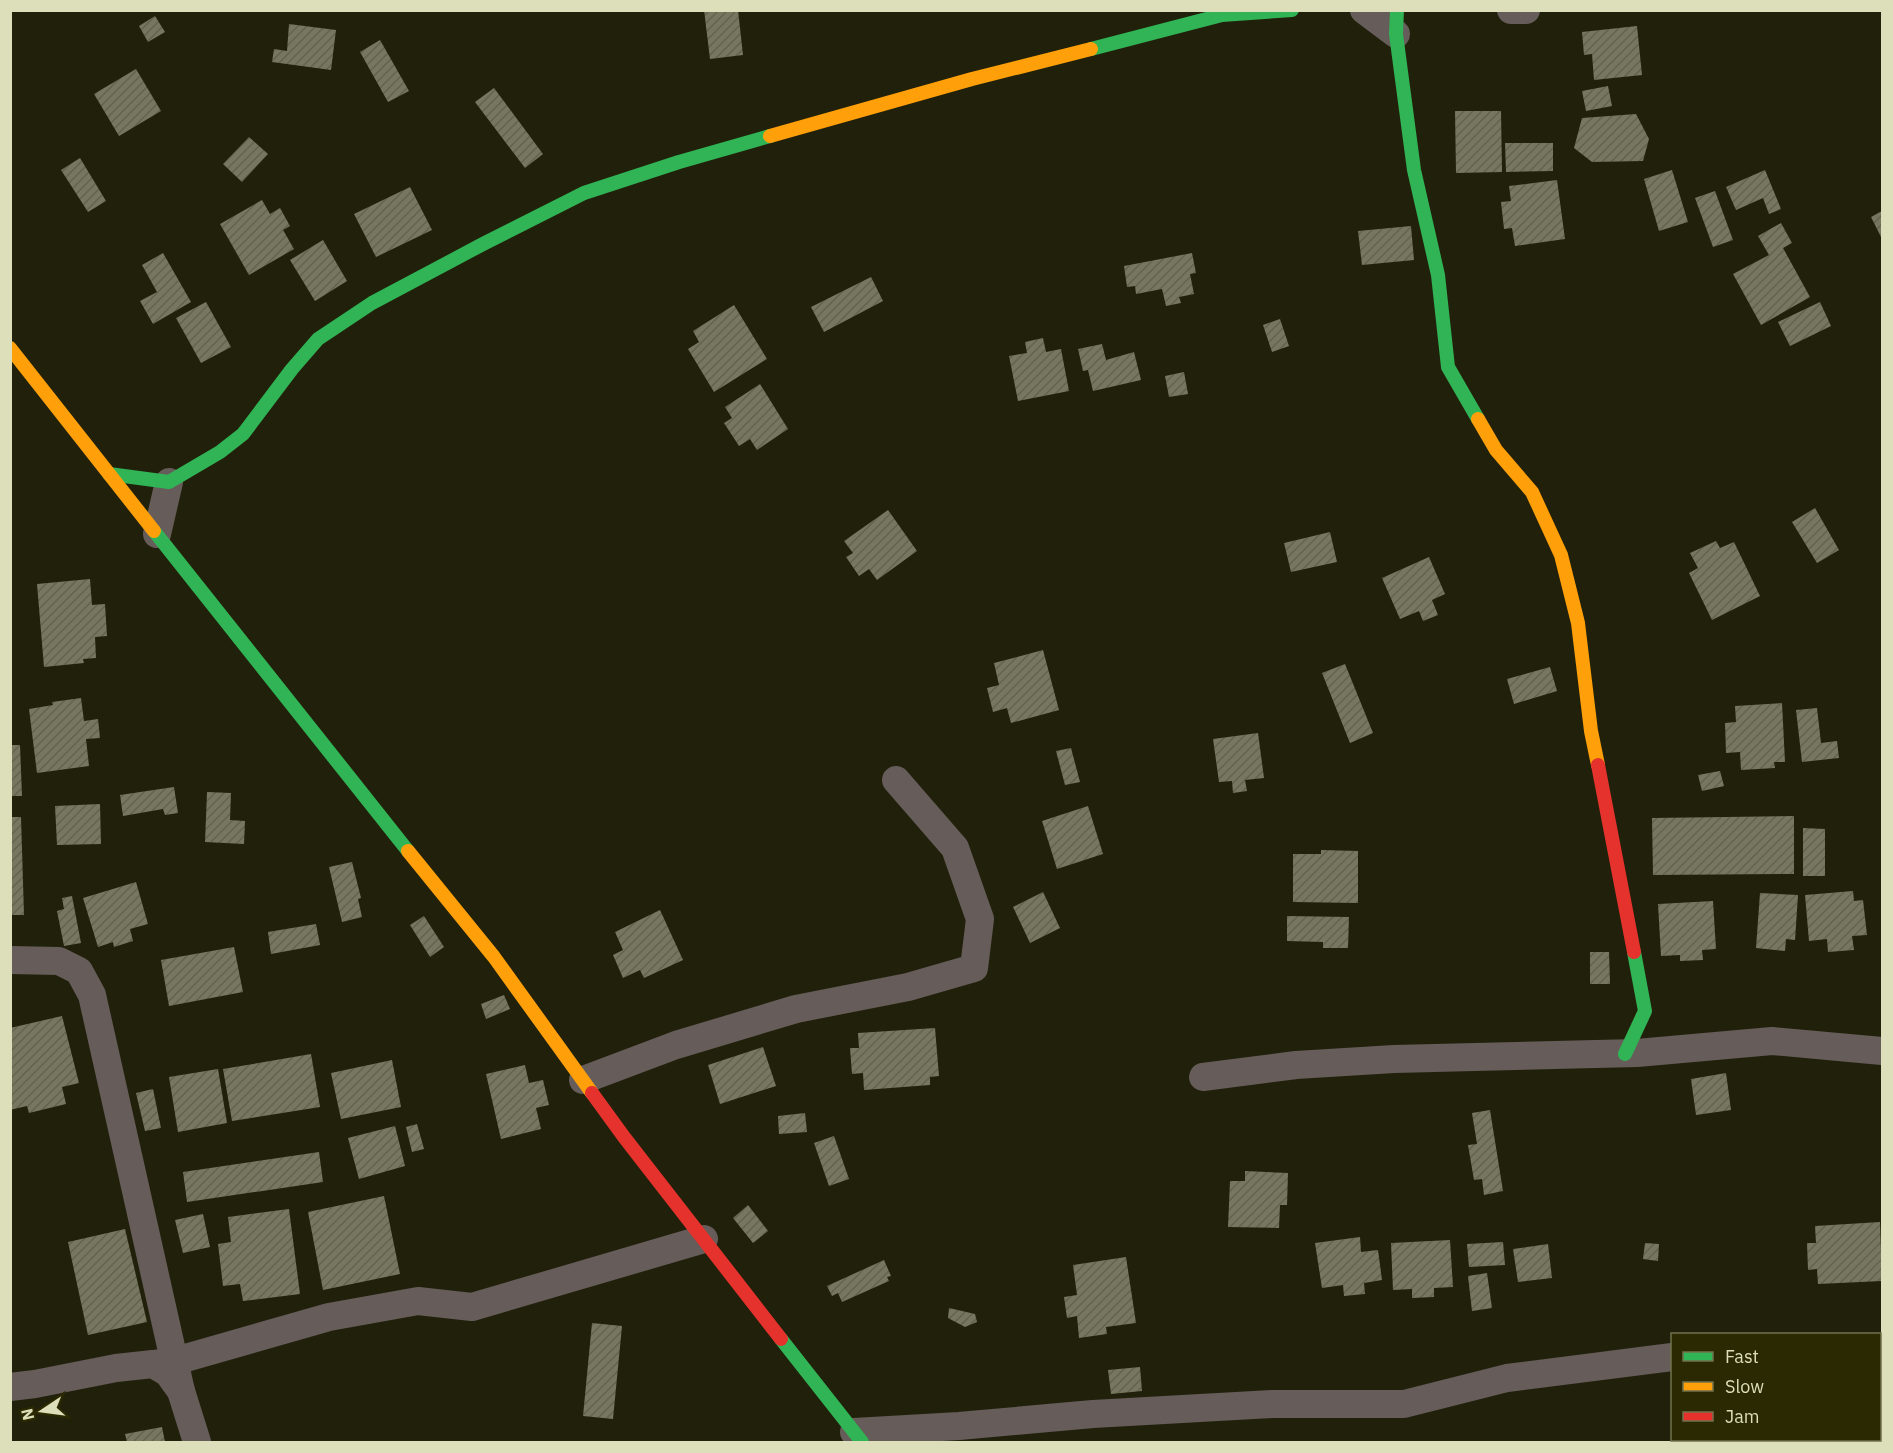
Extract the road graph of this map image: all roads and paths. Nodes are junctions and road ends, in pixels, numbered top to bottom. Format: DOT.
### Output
graph roads {
  1 [pos="1292,10"];
  2 [pos="1364,10"];
  3 [pos="1511,10"];
  4 [pos="1526,10"];
  5 [pos="1397,22"];
  6 [pos="10,348"];
  7 [pos="109,474"];
  8 [pos="169,482"];
  9 [pos="158,534"];
  10 [pos="896,780"];
  11 [pos="10,960"];
  12 [pos="1645,1011"];
  13 [pos="1671,1050"];
  14 [pos="1882,1051"];
  15 [pos="1625,1054"];
  16 [pos="1203,1077"];
  17 [pos="583,1080"];
  18 [pos="672,1199"];
  19 [pos="704,1239"];
  20 [pos="652,1255"];
  21 [pos="1671,1357"];
  22 [pos="164,1363"];
  23 [pos="10,1387"];
  24 [pos="858,1437"];
  25 [pos="197,1443"];
  1 -- 8 [label="street"];
  2 -- 5 [label="street"];
  3 -- 4 [label="street"];
  5 -- 12 [label="street"];
  6 -- 7 [label="street"];
  7 -- 8 [label="street"];
  7 -- 9 [label="street"];
  8 -- 9 [label="street"];
  9 -- 17 [label="street"];
  10 -- 17 [label="street"];
  11 -- 22 [label="street"];
  12 -- 13 [label="street"];
  12 -- 15 [label="street"];
  13 -- 14 [label="street"];
  13 -- 15 [label="street"];
  15 -- 16 [label="street"];
  17 -- 18 [label="street"];
  18 -- 19 [label="street"];
  18 -- 20 [label="street"];
  19 -- 20 [label="street"];
  19 -- 24 [label="street"];
  20 -- 22 [label="street"];
  21 -- 24 [label="street"];
  22 -- 23 [label="street"];
  22 -- 25 [label="street"];
}
